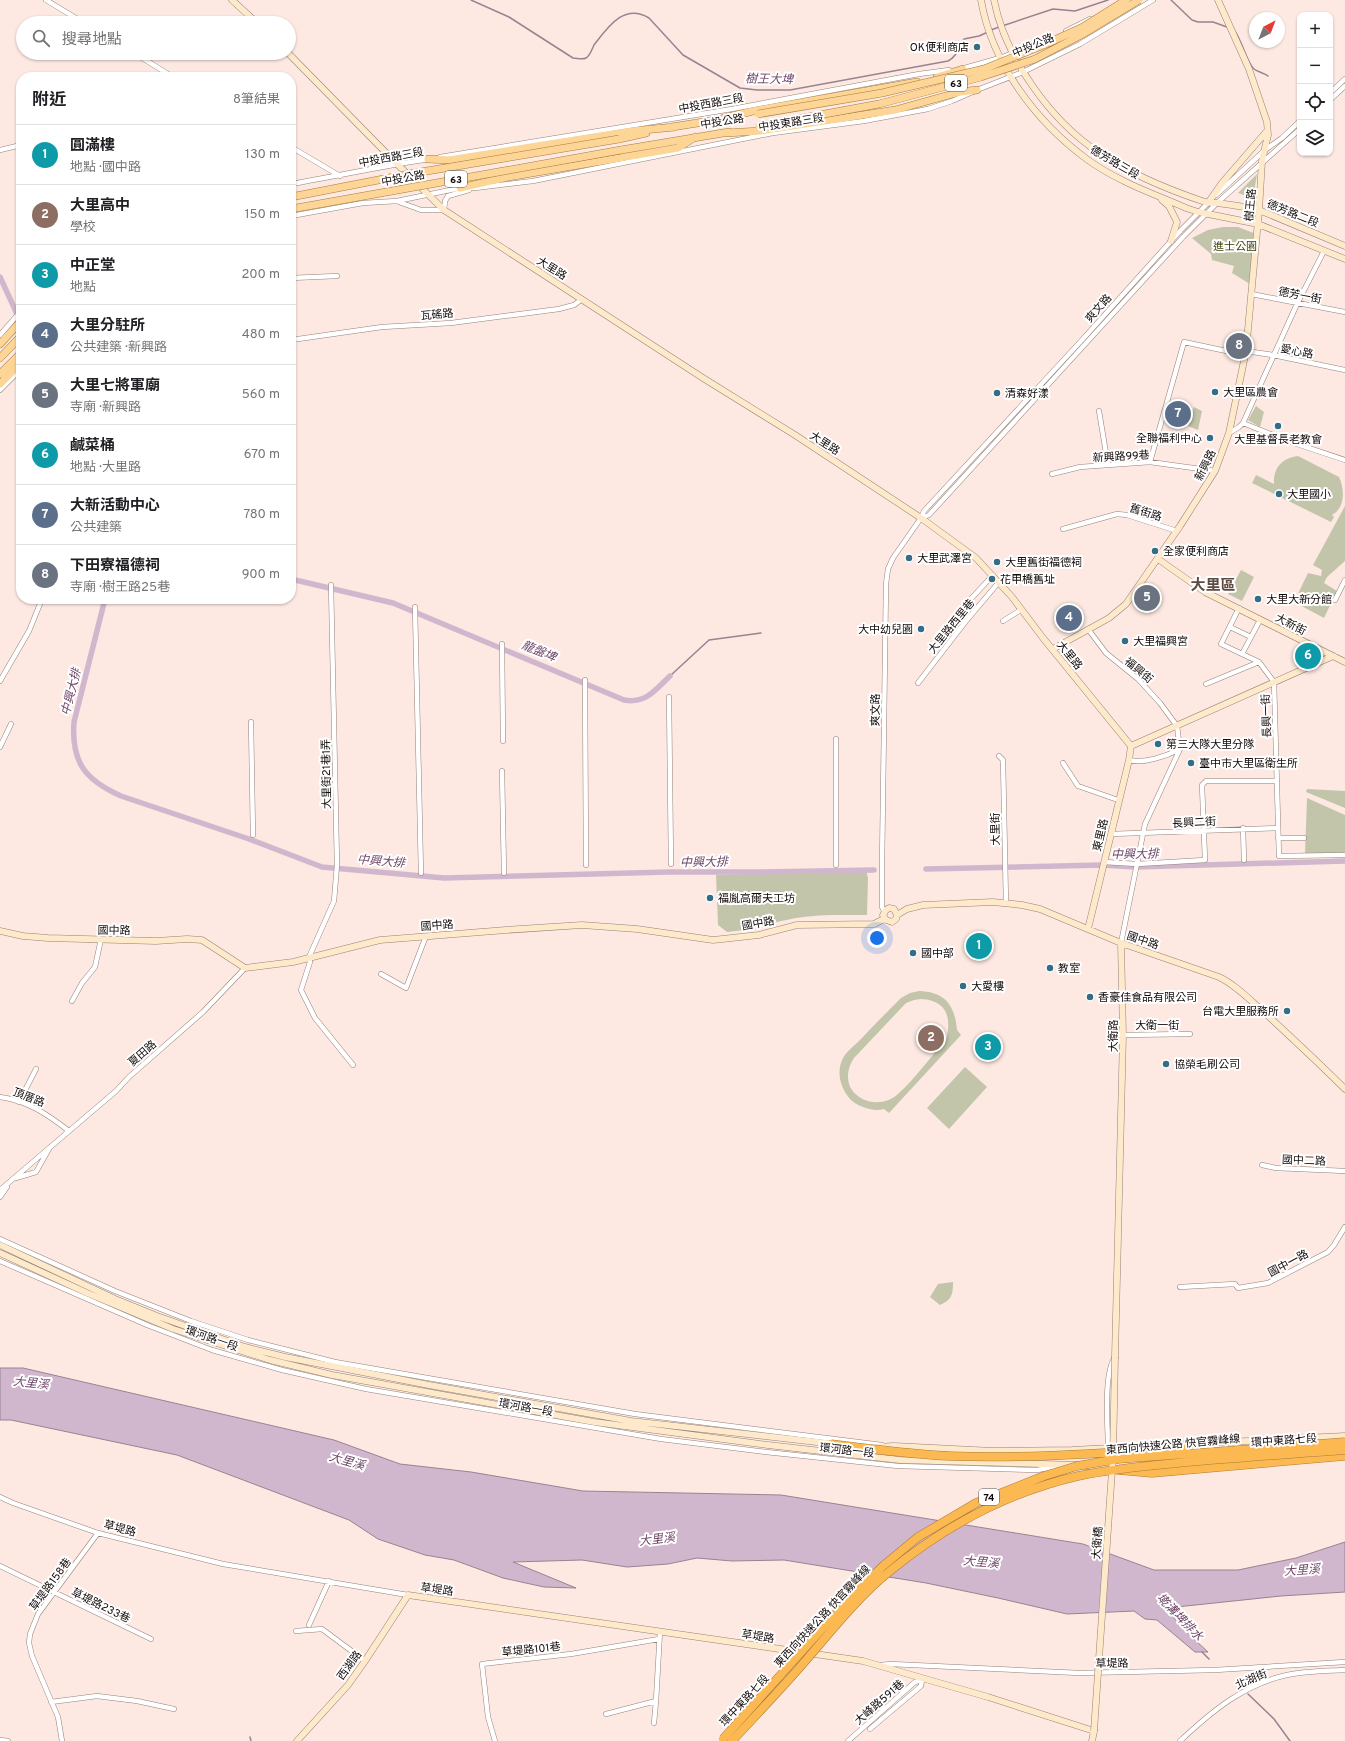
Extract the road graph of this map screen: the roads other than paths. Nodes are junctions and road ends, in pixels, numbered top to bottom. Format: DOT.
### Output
graph roads {
  1 [pos="46,0"];
  2 [pos="232,0"];
  3 [pos="981,0"];
  4 [pos="994,0"];
  5 [pos="1120,0"];
  6 [pos="1126,0"];
  7 [pos="1139,0"];
  8 [pos="1153,0"];
  9 [pos="1218,0"];
  10 [pos="72,16"];
  11 [pos="249,16"];
  12 [pos="1013,53"];
  13 [pos="1000,58"];
  14 [pos="145,60"];
  15 [pos="295,60"];
  16 [pos="963,69"];
  17 [pos="165,72"];
  18 [pos="1023,72"];
  19 [pos="1011,77"];
  20 [pos="1345,79"];
  21 [pos="1345,86"];
  22 [pos="977,90"];
  23 [pos="1333,90"];
  24 [pos="1333,97"];
  25 [pos="724,118"];
  26 [pos="1297,124"];
  27 [pos="675,127"];
  28 [pos="1268,131"];
  29 [pos="1297,132"];
  30 [pos="726,133"];
  31 [pos="695,137"];
  32 [pos="16,146"];
  33 [pos="0,150"];
  34 [pos="296,150"];
  35 [pos="1265,150"];
  36 [pos="428,159"];
  37 [pos="1262,161"];
  38 [pos="396,163"];
  39 [pos="340,176"];
  40 [pos="296,183"];
  41 [pos="460,188"];
  42 [pos="475,188"];
  43 [pos="428,195"];
  44 [pos="1156,195"];
  45 [pos="296,196"];
  46 [pos="397,201"];
  47 [pos="1208,203"];
  48 [pos="1217,203"];
  49 [pos="296,208"];
  50 [pos="444,210"];
  51 [pos="1259,210"];
  52 [pos="1198,212"];
  53 [pos="1206,214"];
  54 [pos="296,215"];
  55 [pos="1258,224"];
  56 [pos="1171,241"];
  57 [pos="1345,246"];
  58 [pos="1324,251"];
  59 [pos="1345,259"];
  60 [pos="337,276"];
  61 [pos="296,278"];
  62 [pos="1251,294"];
  63 [pos="582,299"];
  64 [pos="1297,304"];
  65 [pos="1345,312"];
  66 [pos="16,322"];
  67 [pos="16,324"];
  68 [pos="0,335"];
  69 [pos="296,339"];
  70 [pos="16,341"];
  71 [pos="0,344"];
  72 [pos="1246,351"];
  73 [pos="1273,356"];
  74 [pos="16,357"];
  75 [pos="0,358"];
  76 [pos="16,368"];
  77 [pos="1345,370"];
  78 [pos="0,374"];
  79 [pos="16,374"];
  80 [pos="0,384"];
  81 [pos="0,390"];
  82 [pos="1099,411"];
  83 [pos="1243,423"];
  84 [pos="1229,433"];
  85 [pos="1345,460"];
  86 [pos="1150,462"];
  87 [pos="1108,465"];
  88 [pos="1215,471"];
  89 [pos="1052,474"];
  90 [pos="921,518"];
  91 [pos="1063,530"];
  92 [pos="1177,531"];
  93 [pos="1158,559"];
  94 [pos="993,575"];
  95 [pos="1345,580"];
  96 [pos="999,582"];
  97 [pos="331,585"];
  98 [pos="1335,600"];
  99 [pos="40,604"];
  100 [pos="415,608"];
  101 [pos="1239,608"];
  102 [pos="1023,611"];
  103 [pos="957,614"];
  104 [pos="1260,620"];
  105 [pos="1003,621"];
  106 [pos="1230,627"];
  107 [pos="1088,629"];
  108 [pos="1251,637"];
  109 [pos="502,644"];
  110 [pos="1052,649"];
  111 [pos="1242,654"];
  112 [pos="1333,656"];
  113 [pos="1259,662"];
  114 [pos="1345,662"];
  115 [pos="585,680"];
  116 [pos="0,681"];
  117 [pos="1274,682"];
  118 [pos="918,683"];
  119 [pos="1206,684"];
  120 [pos="668,698"];
  121 [pos="251,722"];
  122 [pos="11,724"];
  123 [pos="1177,726"];
  124 [pos="836,739"];
  125 [pos="503,741"];
  126 [pos="1130,746"];
  127 [pos="0,747"];
  128 [pos="1180,749"];
  129 [pos="999,756"];
  130 [pos="1129,760"];
  131 [pos="1063,763"];
  132 [pos="502,771"];
  133 [pos="1277,781"];
  134 [pos="1118,800"];
  135 [pos="1243,828"];
  136 [pos="1278,828"];
  137 [pos="1205,830"];
  138 [pos="1143,833"];
  139 [pos="1110,834"];
  140 [pos="253,835"];
  141 [pos="1278,838"];
  142 [pos="1304,838"];
  143 [pos="1345,854"];
  144 [pos="1244,860"];
  145 [pos="671,864"];
  146 [pos="1103,864"];
  147 [pos="1137,864"];
  148 [pos="586,865"];
  149 [pos="836,865"];
  150 [pos="421,873"];
  151 [pos="504,873"];
  152 [pos="1006,903"];
  153 [pos="884,912"];
  154 [pos="897,915"];
  155 [pos="884,919"];
  156 [pos="1088,928"];
  157 [pos="0,931"];
  158 [pos="426,936"];
  159 [pos="101,939"];
  160 [pos="1121,943"];
  161 [pos="309,957"];
  162 [pos="245,968"];
  163 [pos="381,974"];
  164 [pos="72,1001"];
  165 [pos="1123,1034"];
  166 [pos="1190,1034"];
  167 [pos="353,1065"];
  168 [pos="36,1069"];
  169 [pos="1345,1089"];
  170 [pos="0,1097"];
  171 [pos="19,1102"];
  172 [pos="69,1131"];
  173 [pos="49,1148"];
  174 [pos="1262,1165"];
  175 [pos="1345,1171"];
  176 [pos="0,1190"];
  177 [pos="0,1197"];
  178 [pos="1345,1228"];
  179 [pos="0,1239"];
  180 [pos="0,1246"];
  181 [pos="0,1253"];
  182 [pos="0,1261"];
  183 [pos="1180,1287"];
  184 [pos="1115,1357"];
  185 [pos="1345,1436"];
  186 [pos="1345,1442"];
  187 [pos="831,1444"];
  188 [pos="894,1446"];
  189 [pos="1345,1446"];
  190 [pos="1269,1447"];
  191 [pos="1108,1448"];
  192 [pos="1345,1450"];
  193 [pos="1345,1455"];
  194 [pos="1071,1464"];
  195 [pos="1106,1468"];
  196 [pos="0,1496"];
  197 [pos="98,1533"];
  198 [pos="0,1566"];
  199 [pos="329,1581"];
  200 [pos="54,1592"];
  201 [pos="408,1595"];
  202 [pos="309,1625"];
  203 [pos="296,1631"];
  204 [pos="660,1631"];
  205 [pos="151,1639"];
  206 [pos="659,1639"];
  207 [pos="800,1653"];
  208 [pos="813,1654"];
  209 [pos="365,1661"];
  210 [pos="1345,1662"];
  211 [pos="880,1665"];
  212 [pos="1345,1670"];
  213 [pos="922,1680"];
  214 [pos="656,1701"];
  215 [pos="51,1702"];
  216 [pos="174,1709"];
  217 [pos="606,1714"];
  218 [pos="654,1723"];
  219 [pos="870,1729"];
  220 [pos="1094,1731"];
  221 [pos="0,1740"];
  222 [pos="8,1741"];
  223 [pos="62,1741"];
  224 [pos="297,1741"];
  225 [pos="495,1741"];
  226 [pos="720,1741"];
  227 [pos="732,1741"];
  228 [pos="735,1741"];
  229 [pos="848,1741"];
  230 [pos="1092,1741"];
  231 [pos="1180,1741"];
  1 -- 10 [label="street"];
  2 -- 11 [label="street"];
  3 -- 13 [label="street, 德芳路三段"];
  4 -- 12 [label="street, 德芳路三段"];
  5 -- 12 [label="street, 中投西路三段"];
  6 -- 25 [label="main road, 中投公路 / 63, bridge"];
  7 -- 30 [label="main road, 中投公路 / 63, bridge"];
  8 -- 18 [label="street, 中投東路三段"];
  9 -- 28 [label="street, 樹王路"];
  12 -- 13 [label="street, 中投西路三段"];
  12 -- 18 [label="street, 德芳路三段"];
  13 -- 16 [label="street, 中投西路三段"];
  13 -- 19 [label="street, 德芳路三段"];
  14 -- 17 [label="street"];
  15 -- 38 [label="street, 大里路"];
  16 -- 25 [label="main road"];
  16 -- 36 [label="street, 中投西路三段"];
  18 -- 19 [label="street, 中投東路三段"];
  18 -- 47 [label="street, 德芳路三段"];
  19 -- 22 [label="street, 中投東路三段"];
  19 -- 44 [label="street, 德芳路三段"];
  20 -- 23 [label="street"];
  21 -- 24 [label="street"];
  22 -- 30 [label="main road"];
  22 -- 42 [label="street, 中投東路三段"];
  25 -- 27 [label="main road, 中投公路 / 63"];
  26 -- 35 [label="street, 爽文路"];
  27 -- 36 [label="main road"];
  27 -- 45 [label="main road, 中投公路 / 63, bridge"];
  28 -- 35 [label="street, 樹王路"];
  28 -- 47 [label="street"];
  29 -- 37 [label="street, 爽文路"];
  30 -- 31 [label="main road, 中投公路 / 63"];
  31 -- 41 [label="main road"];
  31 -- 49 [label="main road, 中投公路 / 63, bridge"];
  32 -- 33 [label="street"];
  34 -- 39 [label="street"];
  35 -- 37 [label="street, 樹王路"];
  35 -- 47 [label="street, 爽文路"];
  36 -- 38 [label="street, 中投西路三段"];
  37 -- 48 [label="street, 爽文路"];
  37 -- 51 [label="street, 樹王路"];
  38 -- 39 [label="street, 中投西路三段"];
  38 -- 43 [label="street, 大里路"];
  39 -- 40 [label="street, 中投西路三段"];
  41 -- 42 [label="street, 中投東路三段"];
  41 -- 43 [label="street, 中投東路三段"];
  42 -- 50 [label="street"];
  43 -- 46 [label="street, 中投東路三段"];
  43 -- 50 [label="street, 大里路"];
  44 -- 52 [label="street, 德芳路三段"];
  44 -- 56 [label="street"];
  46 -- 50 [label="street"];
  46 -- 54 [label="street, 中投東路三段"];
  47 -- 48 [label="street, 德芳路二段"];
  47 -- 52 [label="street, 爽文路"];
  48 -- 51 [label="street, 德芳路二段"];
  48 -- 53 [label="street, 爽文路"];
  50 -- 63 [label="street, 大里路"];
  51 -- 55 [label="street, 樹王路"];
  51 -- 57 [label="street, 德芳路二段"];
  52 -- 53 [label="street, 德芳路三段"];
  52 -- 56 [label="street, 爽文路"];
  53 -- 55 [label="street, 德芳路三段"];
  53 -- 90 [label="street, 爽文路"];
  55 -- 58 [label="street, 德芳路二段"];
  55 -- 62 [label="street, 樹王路"];
  56 -- 90 [label="street, 爽文路"];
  58 -- 59 [label="street, 德芳路二段"];
  58 -- 64 [label="street"];
  60 -- 61 [label="street"];
  62 -- 64 [label="street, 德芳一街"];
  62 -- 72 [label="street, 樹王路"];
  63 -- 69 [label="street, 瓦磘路"];
  63 -- 90 [label="street, 大里路"];
  64 -- 65 [label="street, 德芳一街"];
  64 -- 73 [label="street"];
  66 -- 68 [label="street"];
  67 -- 71 [label="main road"];
  70 -- 75 [label="main road"];
  72 -- 73 [label="street, 愛心路"];
  72 -- 84 [label="street, 樹王路"];
  72 -- 86 [label="street, 愛心路"];
  73 -- 77 [label="street, 愛心路"];
  73 -- 83 [label="street"];
  74 -- 78 [label="main road"];
  76 -- 80 [label="main road"];
  79 -- 81 [label="street"];
  82 -- 87 [label="street"];
  83 -- 84 [label="street"];
  83 -- 85 [label="street"];
  84 -- 88 [label="street, 新興路"];
  86 -- 87 [label="street, 新興路99巷"];
  86 -- 88 [label="street, 新興路99巷"];
  87 -- 89 [label="street, 新興路99巷"];
  88 -- 92 [label="street, 新興路"];
  90 -- 94 [label="street, 大里路"];
  90 -- 153 [label="street, 爽文路"];
  91 -- 92 [label="street, 舊街路"];
  92 -- 93 [label="street, 新興路"];
  93 -- 101 [label="street, 大新街"];
  93 -- 107 [label="street, 新興路"];
  94 -- 96 [label="street, 大里路"];
  94 -- 103 [label="street"];
  95 -- 98 [label="street"];
  96 -- 102 [label="street, 大里路"];
  96 -- 118 [label="street, 大里路西里巷"];
  97 -- 161 [label="street, 大里街21巷1弄"];
  99 -- 116 [label="street"];
  100 -- 150 [label="street"];
  101 -- 104 [label="street, 大新街"];
  101 -- 106 [label="street, 長興一街"];
  102 -- 105 [label="street"];
  102 -- 110 [label="street, 大里路"];
  104 -- 108 [label="street"];
  104 -- 112 [label="street, 大新街"];
  106 -- 108 [label="street"];
  106 -- 111 [label="street, 長興一街"];
  107 -- 110 [label="street, 新興路"];
  107 -- 123 [label="street, 福興街"];
  108 -- 111 [label="street"];
  109 -- 125 [label="street"];
  110 -- 126 [label="street, 大里路"];
  111 -- 113 [label="street, 長興一街"];
  112 -- 114 [label="street"];
  112 -- 117 [label="street"];
  113 -- 117 [label="street, 長興一街"];
  113 -- 119 [label="street"];
  115 -- 148 [label="street"];
  117 -- 123 [label="street"];
  117 -- 133 [label="street, 長興一街"];
  120 -- 145 [label="street"];
  121 -- 140 [label="street"];
  122 -- 127 [label="street"];
  123 -- 126 [label="street"];
  123 -- 128 [label="street"];
  124 -- 149 [label="street"];
  126 -- 130 [label="street, 東里路"];
  128 -- 130 [label="street"];
  128 -- 138 [label="street, 大衛路"];
  129 -- 152 [label="street, 大里街"];
  130 -- 134 [label="street, 東里路"];
  131 -- 134 [label="street"];
  132 -- 151 [label="street"];
  133 -- 136 [label="street, 長興一街"];
  133 -- 137 [label="street"];
  134 -- 139 [label="street, 東里路"];
  135 -- 136 [label="street, 長興二街"];
  135 -- 137 [label="street, 長興二街"];
  135 -- 144 [label="street"];
  136 -- 141 [label="street, 長興一街"];
  137 -- 138 [label="street, 長興二街"];
  137 -- 147 [label="street"];
  138 -- 139 [label="street, 長興二街"];
  138 -- 147 [label="street, 大衛路"];
  139 -- 146 [label="street, 東里路"];
  141 -- 142 [label="street"];
  141 -- 143 [label="street, 長興一街"];
  146 -- 147 [label="street"];
  146 -- 156 [label="street, 東里路"];
  147 -- 160 [label="street, 大衛路"];
  152 -- 154 [label="street, 國中路"];
  152 -- 156 [label="street, 國中路"];
  153 -- 154 [label="street"];
  153 -- 155 [label="street"];
  154 -- 155 [label="street, 國中路"];
  155 -- 158 [label="street, 國中路"];
  156 -- 160 [label="street, 國中路"];
  157 -- 159 [label="street, 國中路"];
  158 -- 161 [label="street, 國中路"];
  158 -- 163 [label="street"];
  159 -- 162 [label="street, 國中路"];
  159 -- 164 [label="street"];
  160 -- 165 [label="street, 大衛路"];
  160 -- 169 [label="street, 國中路"];
  161 -- 162 [label="street, 國中路"];
  161 -- 167 [label="street, 大里街21巷1弄"];
  162 -- 172 [label="street, 夏田路"];
  165 -- 166 [label="street, 大衛一街"];
  165 -- 184 [label="street, 大衛路"];
  168 -- 171 [label="street"];
  170 -- 171 [label="street, 頂厝路"];
  171 -- 172 [label="street, 頂厝路"];
  172 -- 173 [label="street, 夏田路"];
  173 -- 176 [label="street, 夏田路"];
  173 -- 177 [label="street"];
  174 -- 175 [label="street, 國中二路"];
  178 -- 183 [label="street, 國中一路"];
  179 -- 188 [label="street, 環河路一段"];
  180 -- 187 [label="street, 環河路一段"];
  181 -- 194 [label="street, 環河路一段"];
  182 -- 194 [label="street, 環河路一段"];
  184 -- 191 [label="street"];
  184 -- 220 [label="street, 大衛橋, bridge"];
  185 -- 191 [label="street, 環中東路七段"];
  186 -- 190 [label="highway, 東西向快速公路 快官霧峰線 / 74, bridge"];
  187 -- 188 [label="street, 環河路一段"];
  187 -- 190 [label="highway, bridge"];
  188 -- 191 [label="street, 環河路一段"];
  189 -- 195 [label="street, 環中東路七段"];
  190 -- 226 [label="highway, 東西向快速公路 快官霧峰線 / 74, bridge"];
  192 -- 227 [label="highway, 東西向快速公路 快官霧峰線 / 74, bridge"];
  193 -- 195 [label="street, 環中東路七段"];
  193 -- 195 [label="highway, bridge"];
  194 -- 195 [label="street, 環河路一段"];
  196 -- 197 [label="street, 草堤路"];
  197 -- 199 [label="street, 草堤路"];
  197 -- 200 [label="street, 草堤路158巷"];
  198 -- 200 [label="street, 草堤路233巷"];
  199 -- 201 [label="street, 草堤路"];
  199 -- 202 [label="street"];
  200 -- 205 [label="street, 草堤路233巷"];
  200 -- 215 [label="street, 草堤路158巷"];
  201 -- 204 [label="street, 草堤路"];
  201 -- 209 [label="street, 西湖路"];
  203 -- 209 [label="street"];
  204 -- 206 [label="street"];
  204 -- 207 [label="street, 草堤路"];
  206 -- 214 [label="street"];
  206 -- 225 [label="street, 草堤路101巷"];
  207 -- 208 [label="street, 草堤路"];
  207 -- 226 [label="street, 環中東路七段"];
  208 -- 211 [label="street, 草堤路"];
  208 -- 228 [label="street, 環中東路七段"];
  209 -- 224 [label="street, 西湖路"];
  210 -- 211 [label="street, 草堤路"];
  211 -- 213 [label="street, 草堤路"];
  212 -- 231 [label="street, 北湖街"];
  213 -- 219 [label="street"];
  213 -- 220 [label="street, 草堤路"];
  213 -- 229 [label="street, 大峰路591巷"];
  214 -- 217 [label="street"];
  214 -- 218 [label="street"];
  215 -- 216 [label="street"];
  215 -- 223 [label="street, 草堤路158巷"];
  220 -- 230 [label="street, 大衛橋"];
  221 -- 222 [label="street"];
}
